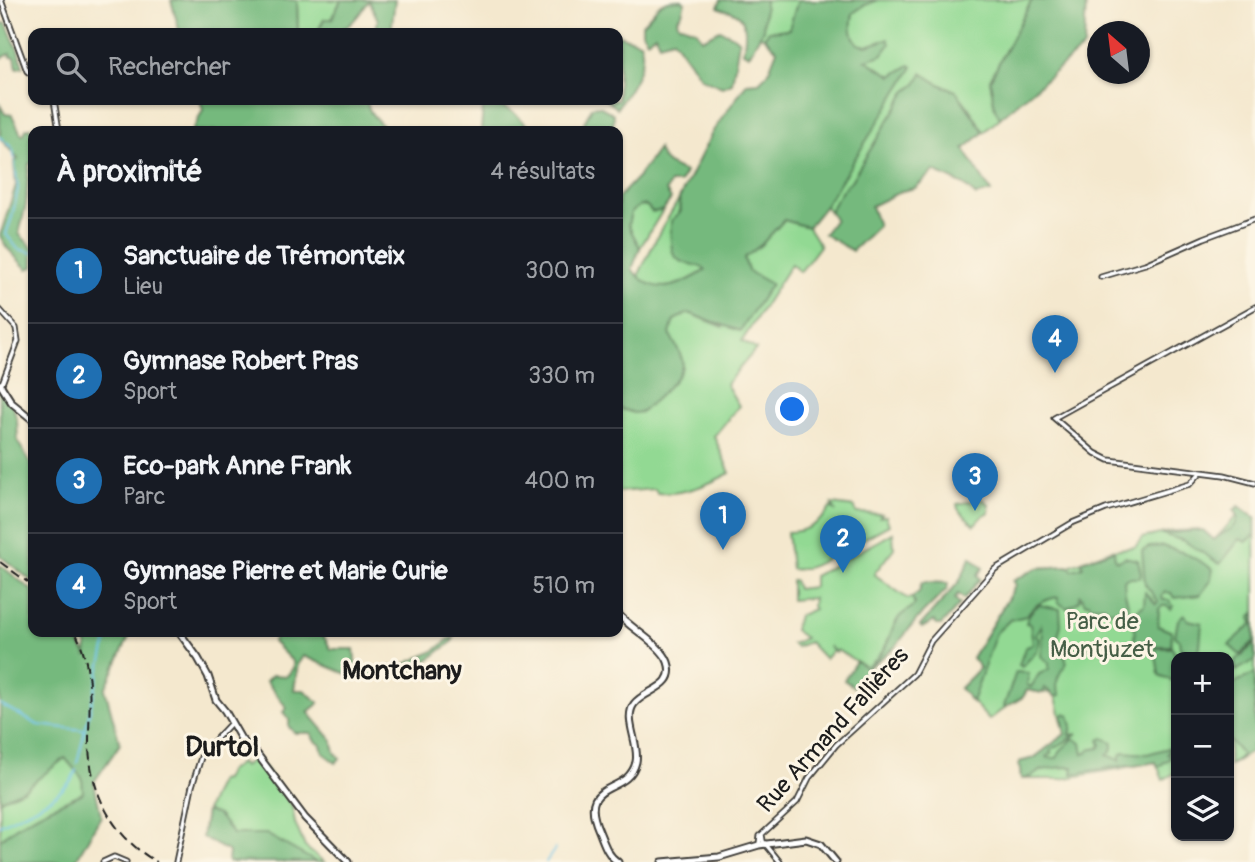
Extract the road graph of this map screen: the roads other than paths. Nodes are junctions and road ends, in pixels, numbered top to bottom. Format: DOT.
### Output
graph roads {
  1 [pos="1,0"];
  2 [pos="28,70"];
  3 [pos="55,105"];
  4 [pos="58,126"];
  5 [pos="1255,219"];
  6 [pos="1101,277"];
  7 [pos="1255,307"];
  8 [pos="0,310"];
  9 [pos="1,385"];
  10 [pos="28,416"];
  11 [pos="1201,472"];
  12 [pos="1255,483"];
  13 [pos="623,618"];
  14 [pos="183,637"];
  15 [pos="231,723"];
  16 [pos="763,845"];
  17 [pos="103,862"];
  18 [pos="126,862"];
  19 [pos="176,862"];
  20 [pos="348,862"];
  21 [pos="618,862"];
  22 [pos="662,862"];
  23 [pos="780,862"];
  24 [pos="836,862"];
  1 -- 2 [label="street"];
  3 -- 4 [label="street"];
  5 -- 6 [label="street"];
  7 -- 11 [label="street"];
  8 -- 9 [label="street"];
  9 -- 10 [label="main road"];
  11 -- 12 [label="street"];
  11 -- 16 [label="street, Rue Armand Fallières"];
  13 -- 21 [label="main road"];
  14 -- 15 [label="main road"];
  15 -- 19 [label="street"];
  15 -- 20 [label="main road"];
  16 -- 22 [label="main road"];
  16 -- 23 [label="street"];
  16 -- 24 [label="main road"];
  17 -- 18 [label="street"];
}
